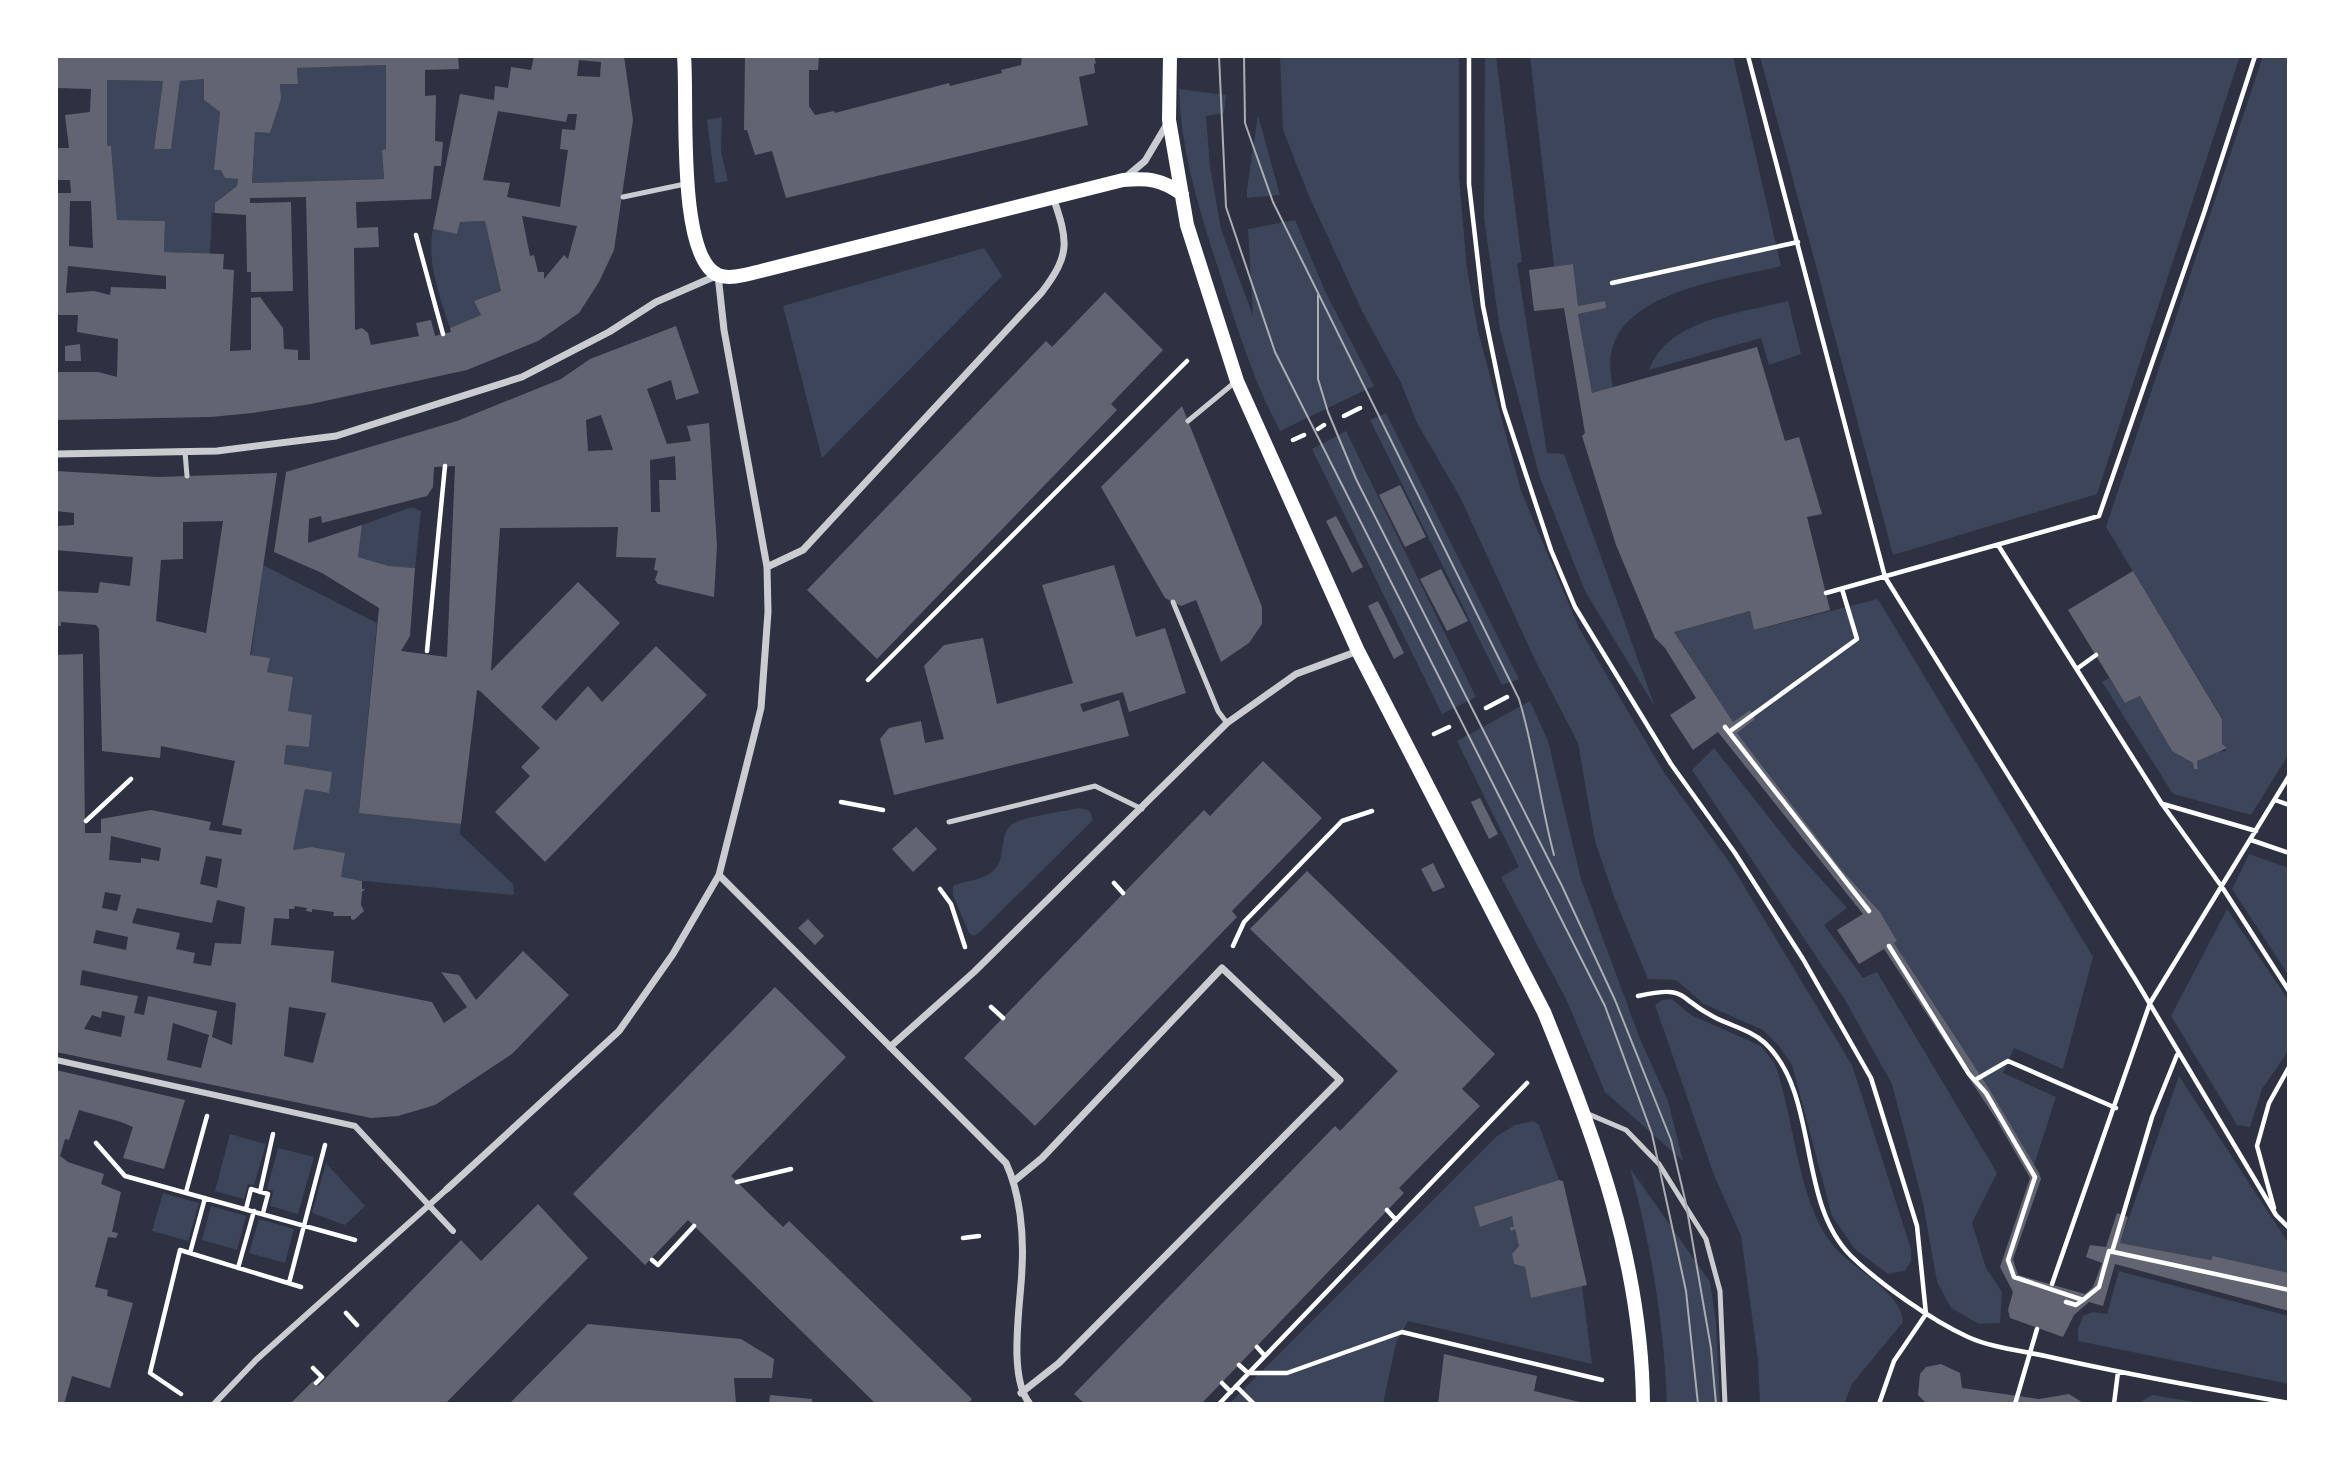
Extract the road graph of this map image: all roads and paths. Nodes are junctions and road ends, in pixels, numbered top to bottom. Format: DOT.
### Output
graph roads {
  1 [pos="684,56"];
  2 [pos="1170,56"];
  3 [pos="1469,56"];
  4 [pos="1748,56"];
  5 [pos="2255,56"];
  6 [pos="1168,120"];
  7 [pos="1123,180"];
  8 [pos="687,184"];
  9 [pos="1182,194"];
  10 [pos="623,197"];
  11 [pos="1053,197"];
  12 [pos="416,235"];
  13 [pos="1798,242"];
  14 [pos="718,275"];
  15 [pos="1612,283"];
  16 [pos="443,334"];
  17 [pos="1187,361"];
  18 [pos="1237,381"];
  19 [pos="1360,408"];
  20 [pos="1344,416"];
  21 [pos="1188,421"];
  22 [pos="1324,425"];
  23 [pos="1318,429"];
  24 [pos="185,452"];
  25 [pos="56,454"];
  26 [pos="445,466"];
  27 [pos="187,476"];
  28 [pos="1998,545"];
  29 [pos="767,567"];
  30 [pos="1885,577"];
  31 [pos="1842,589"];
  32 [pos="1826,593"];
  33 [pos="1173,602"];
  34 [pos="427,650"];
  35 [pos="1358,651"];
  36 [pos="2096,655"];
  37 [pos="2078,668"];
  38 [pos="868,680"];
  39 [pos="1507,697"];
  40 [pos="1486,708"];
  41 [pos="1227,723"];
  42 [pos="1449,727"];
  43 [pos="1430,736"];
  44 [pos="2289,776"];
  45 [pos="131,779"];
  46 [pos="2275,800"];
  47 [pos="841,802"];
  48 [pos="2162,804"];
  49 [pos="2289,806"];
  50 [pos="1142,809"];
  51 [pos="883,810"];
  52 [pos="1372,811"];
  53 [pos="86,821"];
  54 [pos="949,822"];
  55 [pos="2256,831"];
  56 [pos="2251,839"];
  57 [pos="2289,853"];
  58 [pos="719,876"];
  59 [pos="1114,883"];
  60 [pos="2222,887"];
  61 [pos="940,890"];
  62 [pos="1123,893"];
  63 [pos="1869,911"];
  64 [pos="1889,946"];
  65 [pos="966,948"];
  66 [pos="1222,968"];
  67 [pos="2289,991"];
  68 [pos="1638,996"];
  69 [pos="2150,1003"];
  70 [pos="991,1007"];
  71 [pos="1003,1018"];
  72 [pos="890,1047"];
  73 [pos="2177,1054"];
  74 [pos="56,1060"];
  75 [pos="2289,1068"];
  76 [pos="1975,1080"];
  77 [pos="1527,1083"];
  78 [pos="214,1095"];
  79 [pos="2116,1108"];
  80 [pos="279,1110"];
  81 [pos="1583,1112"];
  82 [pos="331,1122"];
  83 [pos="96,1143"];
  84 [pos="791,1168"];
  85 [pos="1014,1181"];
  86 [pos="737,1182"];
  87 [pos="447,1189"];
  88 [pos="186,1192"];
  89 [pos="260,1192"];
  90 [pos="205,1198"];
  91 [pos="428,1205"];
  92 [pos="246,1209"];
  93 [pos="1387,1210"];
  94 [pos="254,1211"];
  95 [pos="263,1213"];
  96 [pos="2276,1215"];
  97 [pos="1396,1220"];
  98 [pos="304,1225"];
  99 [pos="694,1226"];
  100 [pos="2289,1228"];
  101 [pos="453,1231"];
  102 [pos="979,1236"];
  103 [pos="963,1238"];
  104 [pos="381,1247"];
  105 [pos="2112,1252"];
  106 [pos="190,1254"];
  107 [pos="652,1260"];
  108 [pos="238,1268"];
  109 [pos="289,1283"];
  110 [pos="2052,1284"];
  111 [pos="2289,1290"];
  112 [pos="328,1295"];
  113 [pos="2083,1300"];
  114 [pos="2066,1302"];
  115 [pos="1927,1314"];
  116 [pos="357,1325"];
  117 [pos="2037,1329"];
  118 [pos="1257,1347"];
  119 [pos="1265,1356"];
  120 [pos="1239,1365"];
  121 [pos="313,1368"];
  122 [pos="2118,1372"];
  123 [pos="1248,1373"];
  124 [pos="1602,1380"];
  125 [pos="316,1383"];
  126 [pos="1222,1383"];
  127 [pos="1236,1386"];
  128 [pos="1231,1392"];
  129 [pos="1021,1393"];
  130 [pos="181,1394"];
  131 [pos="2289,1403"];
  132 [pos="214,1404"];
  133 [pos="1030,1404"];
  134 [pos="1219,1404"];
  135 [pos="1254,1404"];
  136 [pos="1643,1404"];
  137 [pos="1725,1404"];
  138 [pos="1879,1404"];
  139 [pos="2015,1404"];
  140 [pos="2114,1404"];
  1 -- 8 [label="main road"];
  2 -- 6 [label="main road"];
  3 -- 115 [label="path"];
  4 -- 13 [label="path"];
  5 -- 28 [label="path"];
  6 -- 7 [label="street"];
  6 -- 9 [label="main road"];
  7 -- 9 [label="main road"];
  7 -- 11 [label="main road"];
  8 -- 10 [label="lane"];
  8 -- 14 [label="main road"];
  9 -- 18 [label="main road"];
  11 -- 14 [label="main road"];
  11 -- 29 [label="street"];
  12 -- 16 [label="path"];
  13 -- 15 [label="path"];
  13 -- 30 [label="path"];
  14 -- 24 [label="street"];
  14 -- 29 [label="street"];
  17 -- 38 [label="path"];
  18 -- 21 [label="lane"];
  18 -- 35 [label="main road"];
  19 -- 20 [label="path"];
  22 -- 23 [label="path"];
  24 -- 25 [label="street"];
  24 -- 27 [label="lane"];
  26 -- 34 [label="path"];
  28 -- 30 [label="path"];
  28 -- 37 [label="path"];
  29 -- 58 [label="street"];
  30 -- 31 [label="path"];
  30 -- 69 [label="path"];
  31 -- 32 [label="path"];
  31 -- 63 [label="path"];
  33 -- 41 [label="lane"];
  35 -- 41 [label="street"];
  35 -- 81 [label="main road"];
  36 -- 37 [label="path"];
  37 -- 48 [label="path"];
  39 -- 40 [label="path"];
  41 -- 50 [label="street"];
  42 -- 43 [label="path"];
  44 -- 46 [label="path"];
  45 -- 53 [label="path"];
  46 -- 49 [label="path"];
  46 -- 55 [label="path"];
  47 -- 51 [label="path"];
  48 -- 55 [label="path"];
  48 -- 60 [label="path"];
  50 -- 54 [label="lane"];
  50 -- 72 [label="street"];
  52 -- 66 [label="path"];
  55 -- 56 [label="path"];
  56 -- 57 [label="path"];
  56 -- 60 [label="path"];
  58 -- 72 [label="street"];
  58 -- 87 [label="street"];
  59 -- 62 [label="path"];
  60 -- 67 [label="path"];
  60 -- 69 [label="path"];
  61 -- 65 [label="path"];
  64 -- 76 [label="path"];
  66 -- 85 [label="street"];
  66 -- 129 [label="street"];
  68 -- 115 [label="path"];
  69 -- 73 [label="path"];
  69 -- 79 [label="path"];
  70 -- 71 [label="path"];
  72 -- 85 [label="street"];
  73 -- 96 [label="path"];
  73 -- 105 [label="path"];
  74 -- 78 [label="street"];
  75 -- 96 [label="path"];
  76 -- 79 [label="path"];
  76 -- 113 [label="path"];
  77 -- 97 [label="path"];
  78 -- 80 [label="street"];
  78 -- 88 [label="path"];
  79 -- 110 [label="path"];
  80 -- 82 [label="street"];
  80 -- 89 [label="path"];
  81 -- 136 [label="main road"];
  81 -- 137 [label="lane"];
  82 -- 91 [label="street"];
  82 -- 98 [label="path"];
  83 -- 88 [label="path"];
  84 -- 86 [label="path"];
  85 -- 129 [label="street"];
  87 -- 91 [label="street"];
  88 -- 90 [label="path"];
  89 -- 92 [label="path"];
  89 -- 95 [label="path"];
  90 -- 92 [label="path"];
  90 -- 106 [label="path"];
  91 -- 101 [label="street"];
  91 -- 104 [label="street"];
  92 -- 94 [label="path"];
  93 -- 97 [label="path"];
  94 -- 95 [label="path"];
  94 -- 108 [label="path"];
  95 -- 98 [label="path"];
  96 -- 100 [label="path"];
  97 -- 119 [label="path"];
  98 -- 104 [label="path"];
  98 -- 109 [label="path"];
  99 -- 107 [label="path"];
  102 -- 103 [label="path"];
  104 -- 112 [label="street"];
  105 -- 111 [label="path"];
  105 -- 113 [label="path"];
  106 -- 108 [label="path"];
  106 -- 130 [label="path"];
  108 -- 109 [label="path"];
  109 -- 112 [label="path"];
  112 -- 116 [label="path"];
  112 -- 132 [label="street"];
  113 -- 114 [label="path"];
  115 -- 122 [label="path"];
  115 -- 138 [label="path"];
  117 -- 139 [label="path"];
  118 -- 119 [label="path"];
  119 -- 123 [label="path"];
  120 -- 123 [label="path"];
  121 -- 125 [label="path"];
  122 -- 131 [label="path"];
  122 -- 140 [label="path"];
  123 -- 124 [label="path"];
  123 -- 127 [label="path"];
  126 -- 128 [label="path"];
  127 -- 128 [label="path"];
  127 -- 135 [label="path"];
  128 -- 134 [label="path"];
  129 -- 133 [label="street"];
}
